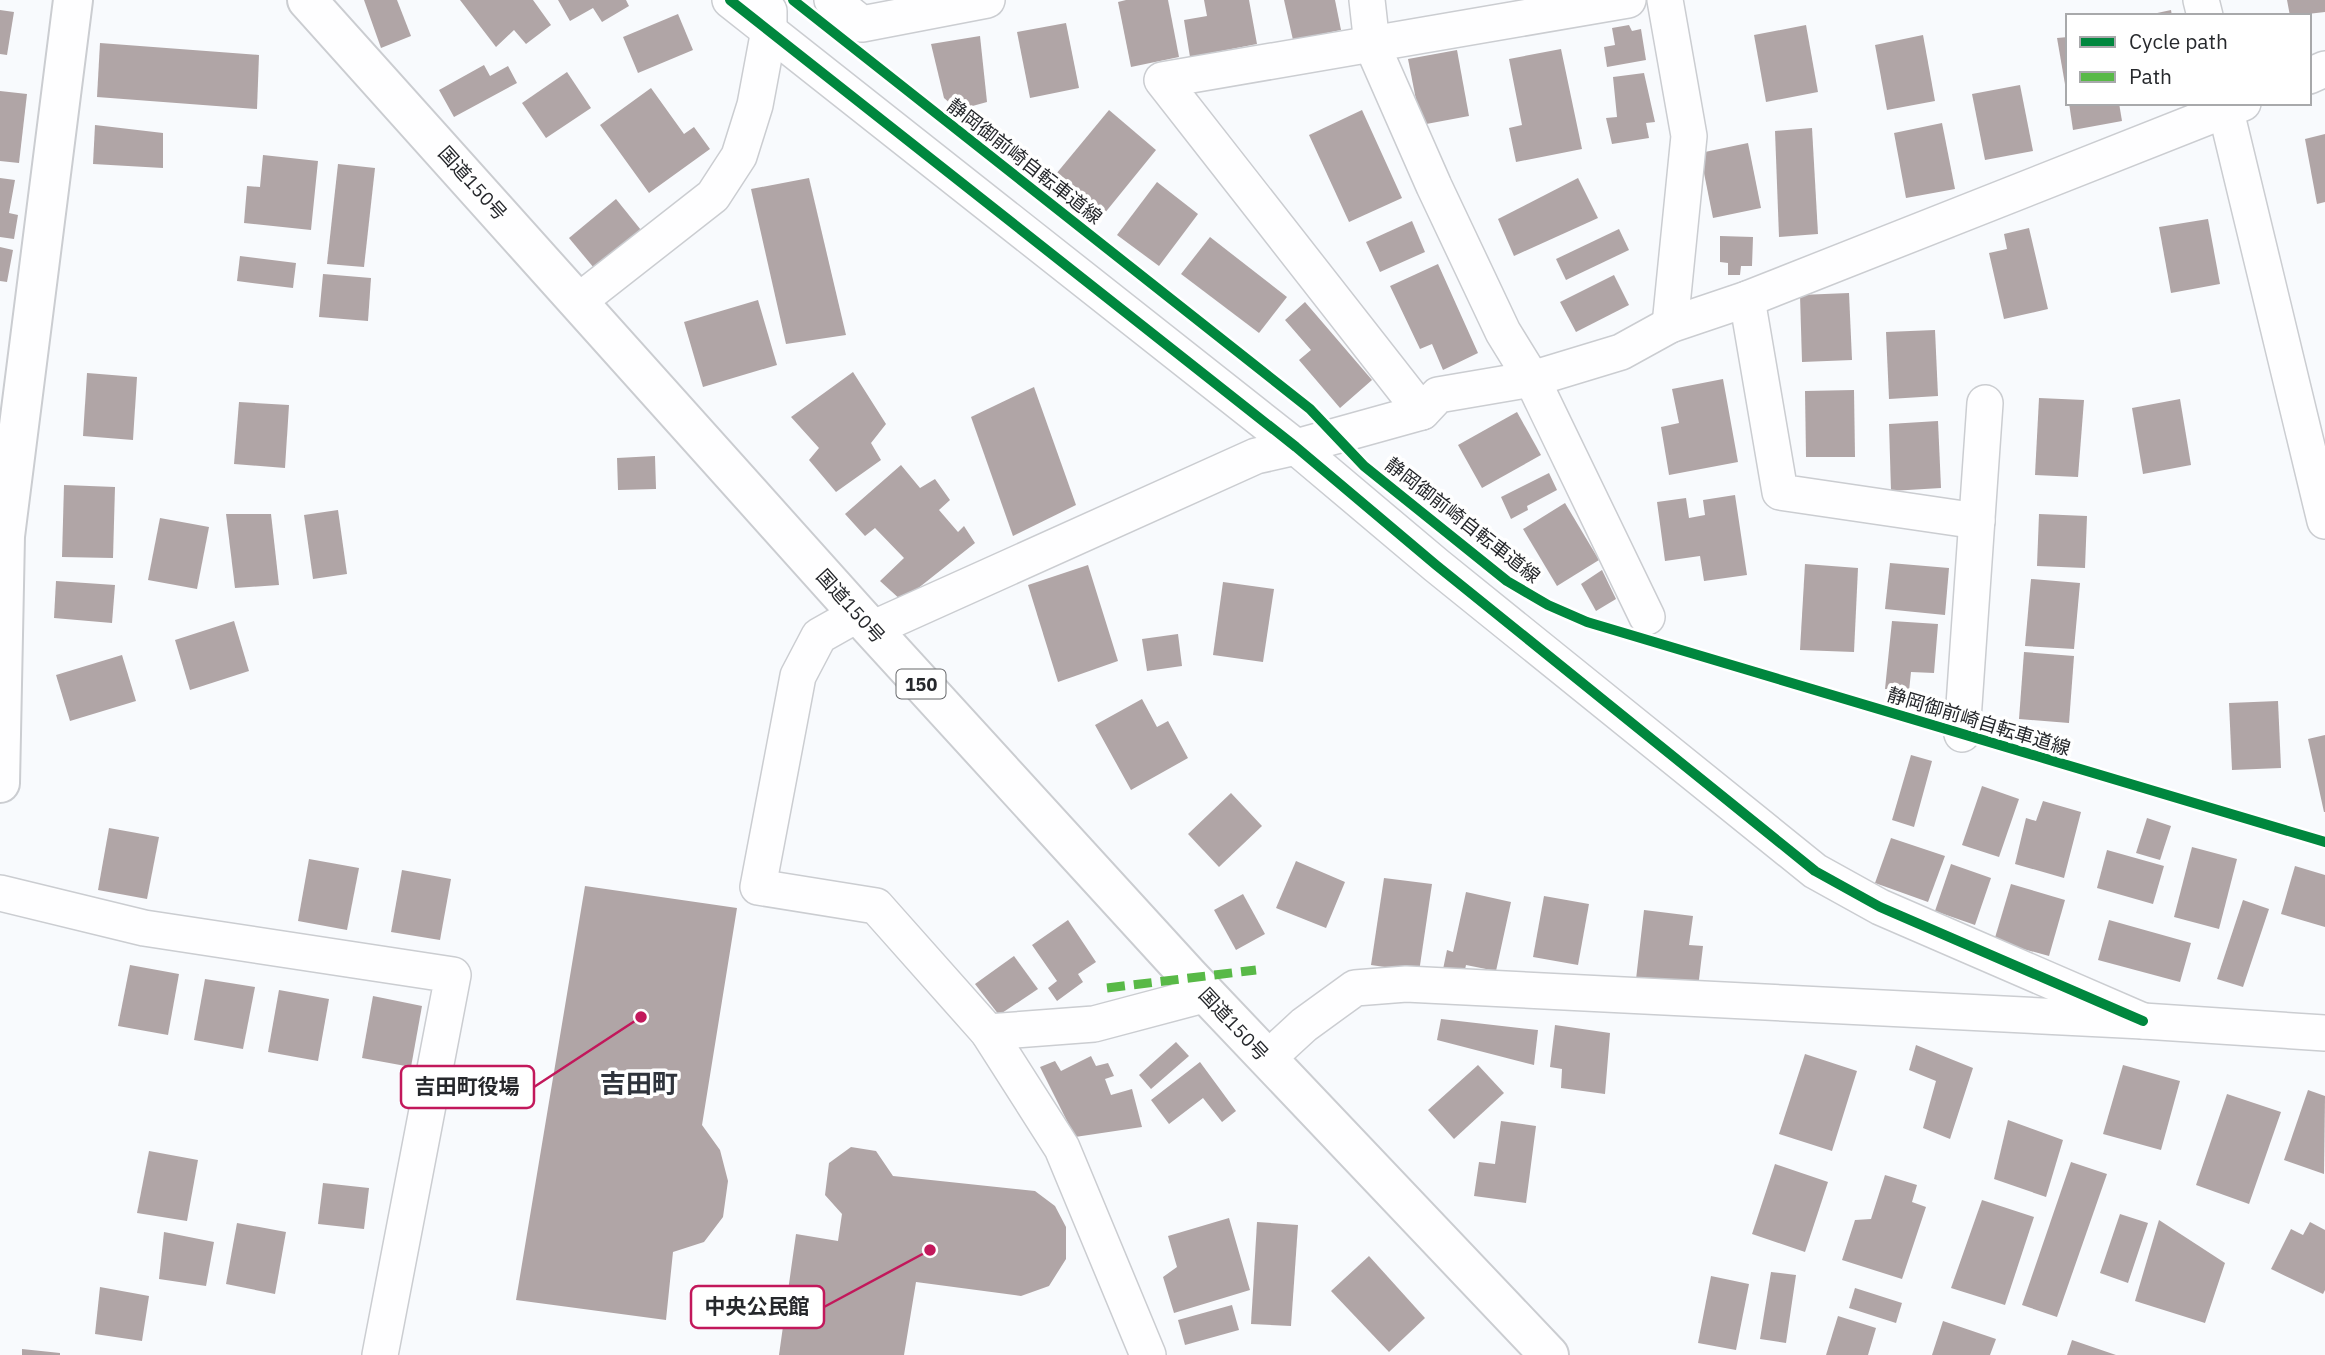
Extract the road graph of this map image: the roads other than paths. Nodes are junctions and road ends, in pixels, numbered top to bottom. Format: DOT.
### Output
graph roads {
  1 [pos="73,0"];
  2 [pos="307,0"];
  3 [pos="730,0"];
  4 [pos="832,0"];
  5 [pos="987,0"];
  6 [pos="1367,0"];
  7 [pos="1628,0"];
  8 [pos="1665,0"];
  9 [pos="769,15"];
  10 [pos="1372,45"];
  11 [pos="2231,106"];
  12 [pos="1747,299"];
  13 [pos="579,301"];
  14 [pos="1670,325"];
  15 [pos="1532,379"];
  16 [pos="1985,403"];
  17 [pos="1422,412"];
  18 [pos="8,444"];
  19 [pos="1296,447"];
  20 [pos="2325,521"];
  21 [pos="1977,522"];
  22 [pos="1647,617"];
  23 [pos="865,622"];
  24 [pos="1962,734"];
  25 [pos="0,783"];
  26 [pos="0,893"];
  27 [pos="1207,994"];
  28 [pos="2143,1021"];
  29 [pos="988,1032"];
  30 [pos="2325,1033"];
  31 [pos="1267,1059"];
  32 [pos="380,1355"];
  33 [pos="1149,1355"];
  34 [pos="1549,1355"];
  1 -- 18 [label="main road"];
  2 -- 13 [label="main road, 国道150号 / 150"];
  3 -- 9 [label="street"];
  4 -- 5 [label="street"];
  6 -- 10 [label="street"];
  7 -- 10 [label="street"];
  8 -- 14 [label="street"];
  9 -- 13 [label="street"];
  9 -- 19 [label="street"];
  10 -- 15 [label="street"];
  10 -- 17 [label="street"];
  11 -- 12 [label="street"];
  11 -- 20 [label="street"];
  12 -- 14 [label="street"];
  12 -- 21 [label="street"];
  13 -- 23 [label="main road, 国道150号 / 150"];
  14 -- 15 [label="street"];
  15 -- 17 [label="street"];
  15 -- 22 [label="street"];
  16 -- 21 [label="street"];
  17 -- 19 [label="street"];
  18 -- 25 [label="main road"];
  19 -- 23 [label="street"];
  19 -- 28 [label="street"];
  21 -- 24 [label="street"];
  23 -- 27 [label="main road, 国道150号 / 150"];
  23 -- 29 [label="street"];
  26 -- 32 [label="street"];
  27 -- 29 [label="street"];
  27 -- 31 [label="main road, 国道150号 / 150"];
  28 -- 30 [label="street"];
  28 -- 31 [label="street"];
  29 -- 33 [label="street"];
  31 -- 34 [label="main road, 国道150号 / 150"];
}
